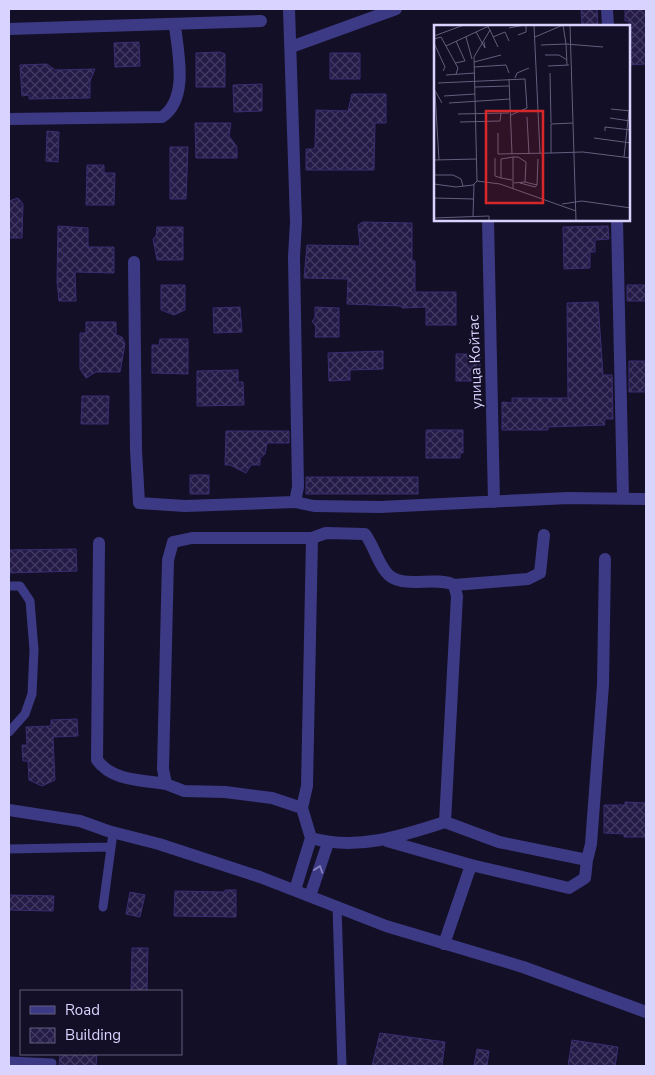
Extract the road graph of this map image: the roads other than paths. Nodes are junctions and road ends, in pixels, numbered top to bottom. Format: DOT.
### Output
graph roads {
  1 [pos="289,9"];
  2 [pos="396,9"];
  3 [pos="607,9"];
  4 [pos="261,21"];
  5 [pos="608,25"];
  6 [pos="174,26"];
  7 [pos="9,29"];
  8 [pos="291,47"];
  9 [pos="9,119"];
  10 [pos="488,221"];
  11 [pos="617,221"];
  12 [pos="134,262"];
  13 [pos="623,497"];
  14 [pos="646,499"];
  15 [pos="296,502"];
  16 [pos="494,502"];
  17 [pos="544,535"];
  18 [pos="312,538"];
  19 [pos="99,543"];
  20 [pos="605,559"];
  21 [pos="454,585"];
  22 [pos="9,586"];
  23 [pos="9,732"];
  24 [pos="166,784"];
  25 [pos="302,808"];
  26 [pos="9,810"];
  27 [pos="445,822"];
  28 [pos="113,832"];
  29 [pos="311,838"];
  30 [pos="387,841"];
  31 [pos="328,843"];
  32 [pos="111,848"];
  33 [pos="9,849"];
  34 [pos="587,860"];
  35 [pos="471,865"];
  36 [pos="295,890"];
  37 [pos="310,896"];
  38 [pos="337,906"];
  39 [pos="103,907"];
  40 [pos="444,944"];
  41 [pos="646,1012"];
  42 [pos="9,1061"];
  43 [pos="52,1063"];
  44 [pos="342,1066"];
  1 -- 8 [label="street"];
  2 -- 8 [label="street"];
  3 -- 5 [label="street"];
  4 -- 6 [label="street"];
  6 -- 7 [label="street"];
  6 -- 9 [label="street"];
  8 -- 15 [label="street"];
  10 -- 16 [label="street, улица Койтас"];
  11 -- 13 [label="street"];
  12 -- 15 [label="street"];
  13 -- 14 [label="street"];
  13 -- 16 [label="street"];
  15 -- 16 [label="street"];
  17 -- 21 [label="street"];
  18 -- 21 [label="street"];
  18 -- 24 [label="street"];
  18 -- 25 [label="street"];
  19 -- 24 [label="street"];
  20 -- 34 [label="street"];
  21 -- 27 [label="street"];
  22 -- 23 [label="lane"];
  24 -- 25 [label="street"];
  25 -- 29 [label="street"];
  26 -- 28 [label="street"];
  27 -- 30 [label="street"];
  27 -- 34 [label="street"];
  28 -- 32 [label="lane"];
  28 -- 36 [label="street"];
  29 -- 31 [label="street"];
  29 -- 36 [label="street"];
  30 -- 31 [label="street"];
  30 -- 35 [label="street"];
  37 -- 31 [label="street, one-way"];
  32 -- 33 [label="lane"];
  32 -- 39 [label="lane"];
  34 -- 35 [label="street"];
  35 -- 40 [label="street"];
  36 -- 37 [label="street"];
  37 -- 38 [label="street"];
  38 -- 40 [label="street"];
  38 -- 44 [label="lane"];
  40 -- 41 [label="street"];
  42 -- 43 [label="lane"];
}
